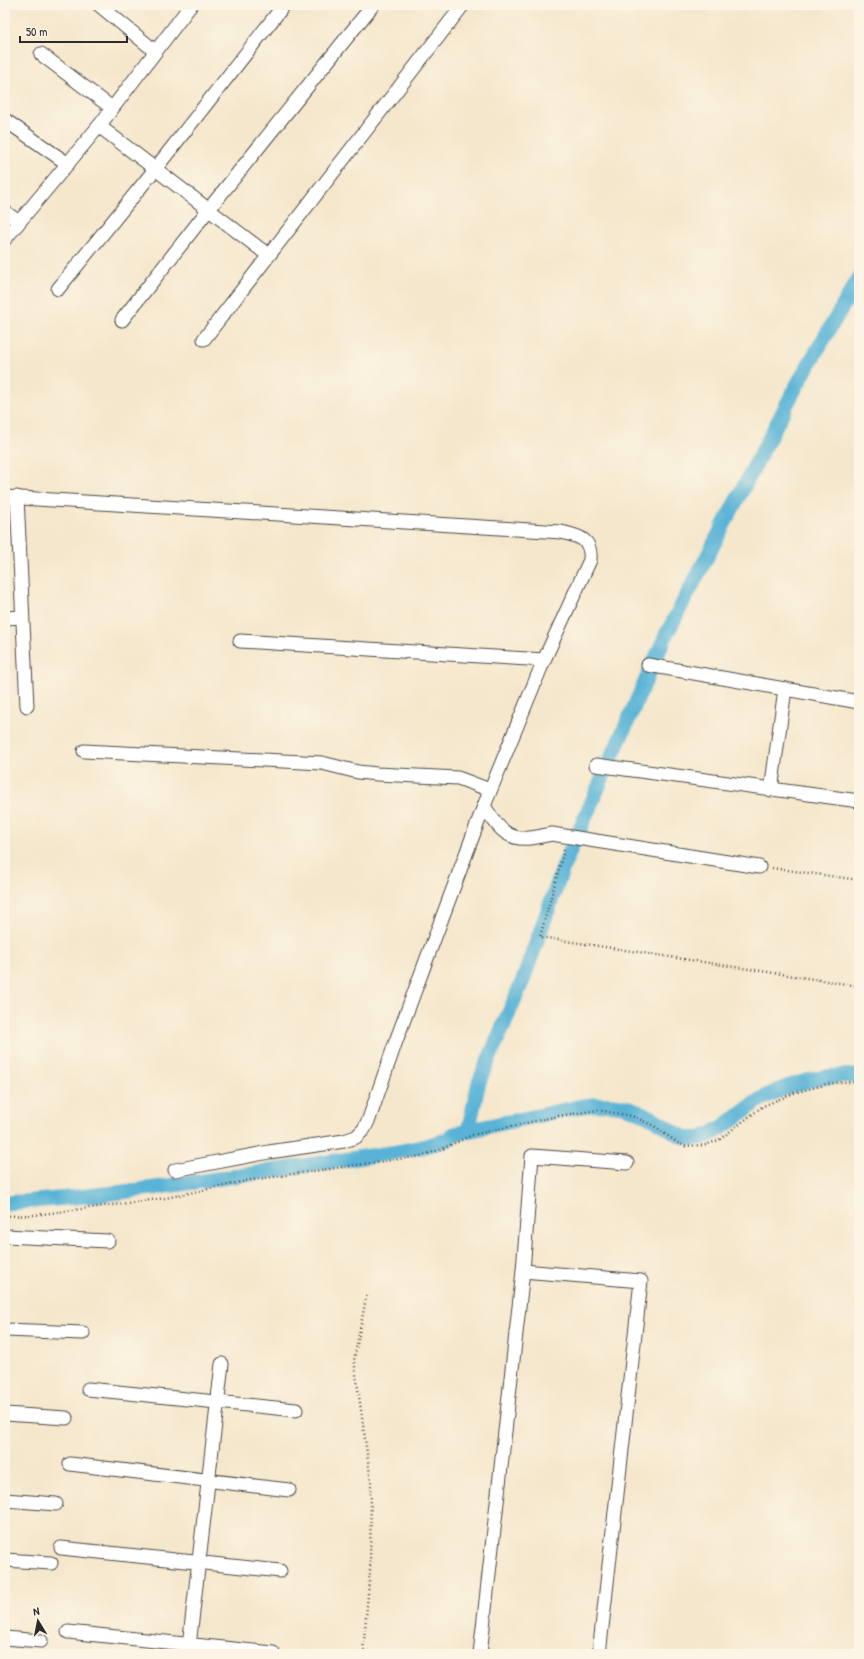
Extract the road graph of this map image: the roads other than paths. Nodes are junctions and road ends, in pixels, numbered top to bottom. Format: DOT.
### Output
graph roads {
  1 [pos="99,5"];
  2 [pos="191,5"];
  3 [pos="284,5"];
  4 [pos="373,5"];
  5 [pos="460,6"];
  6 [pos="156,51"];
  7 [pos="41,54"];
  8 [pos="112,108"];
  9 [pos="5,120"];
  10 [pos="99,126"];
  11 [pos="68,164"];
  12 [pos="156,168"];
  13 [pos="209,209"];
  14 [pos="5,212"];
  15 [pos="19,222"];
  16 [pos="5,239"];
  17 [pos="268,255"];
  18 [pos="58,289"];
  19 [pos="122,320"];
  20 [pos="204,339"];
  21 [pos="11,497"];
  22 [pos="22,617"];
  23 [pos="5,618"];
  24 [pos="240,641"];
  25 [pos="544,660"];
  26 [pos="648,665"];
  27 [pos="785,689"];
  28 [pos="859,702"];
  29 [pos="27,706"];
  30 [pos="84,751"];
  31 [pos="596,765"];
  32 [pos="490,790"];
  33 [pos="771,790"];
  34 [pos="859,801"];
  35 [pos="484,806"];
  36 [pos="759,867"];
  37 [pos="627,1163"];
  38 [pos="175,1170"];
  39 [pos="5,1236"];
  40 [pos="108,1241"];
  41 [pos="523,1271"];
  42 [pos="5,1330"];
  43 [pos="83,1333"];
  44 [pos="222,1364"];
  45 [pos="88,1389"];
  46 [pos="218,1402"];
  47 [pos="296,1410"];
  48 [pos="5,1414"];
  49 [pos="66,1418"];
  50 [pos="70,1464"];
  51 [pos="209,1481"];
  52 [pos="289,1490"];
  53 [pos="5,1500"];
  54 [pos="56,1504"];
  55 [pos="62,1548"];
  56 [pos="5,1560"];
  57 [pos="199,1562"];
  58 [pos="51,1563"];
  59 [pos="280,1571"];
  60 [pos="68,1632"];
  61 [pos="5,1638"];
  62 [pos="41,1641"];
  63 [pos="189,1649"];
  64 [pos="273,1653"];
  65 [pos="480,1654"];
  66 [pos="598,1654"];
  1 -- 6 [label="street"];
  2 -- 6 [label="street"];
  3 -- 12 [label="street"];
  4 -- 13 [label="street"];
  5 -- 17 [label="street"];
  6 -- 8 [label="street"];
  7 -- 8 [label="street"];
  8 -- 10 [label="street"];
  9 -- 11 [label="street"];
  10 -- 11 [label="street"];
  10 -- 12 [label="street"];
  11 -- 15 [label="street"];
  12 -- 13 [label="street"];
  12 -- 18 [label="street"];
  13 -- 17 [label="street"];
  13 -- 19 [label="street"];
  14 -- 15 [label="street"];
  15 -- 16 [label="street"];
  17 -- 20 [label="street"];
  21 -- 22 [label="street"];
  21 -- 25 [label="street"];
  22 -- 23 [label="street"];
  22 -- 29 [label="street"];
  24 -- 25 [label="street"];
  25 -- 32 [label="street"];
  26 -- 27 [label="street"];
  27 -- 28 [label="street"];
  27 -- 33 [label="street"];
  30 -- 32 [label="street"];
  31 -- 33 [label="street"];
  32 -- 35 [label="street"];
  33 -- 34 [label="street"];
  35 -- 36 [label="street"];
  35 -- 38 [label="street"];
  37 -- 41 [label="street"];
  39 -- 40 [label="street"];
  41 -- 65 [label="street"];
  41 -- 66 [label="street"];
  42 -- 43 [label="street"];
  44 -- 46 [label="street"];
  45 -- 46 [label="street"];
  46 -- 47 [label="street"];
  46 -- 51 [label="street"];
  48 -- 49 [label="street"];
  50 -- 51 [label="street"];
  51 -- 52 [label="street"];
  51 -- 57 [label="street"];
  53 -- 54 [label="street"];
  55 -- 57 [label="street"];
  56 -- 58 [label="street"];
  57 -- 59 [label="street"];
  57 -- 63 [label="street"];
  60 -- 63 [label="street"];
  61 -- 62 [label="street"];
  63 -- 64 [label="street"];
}
